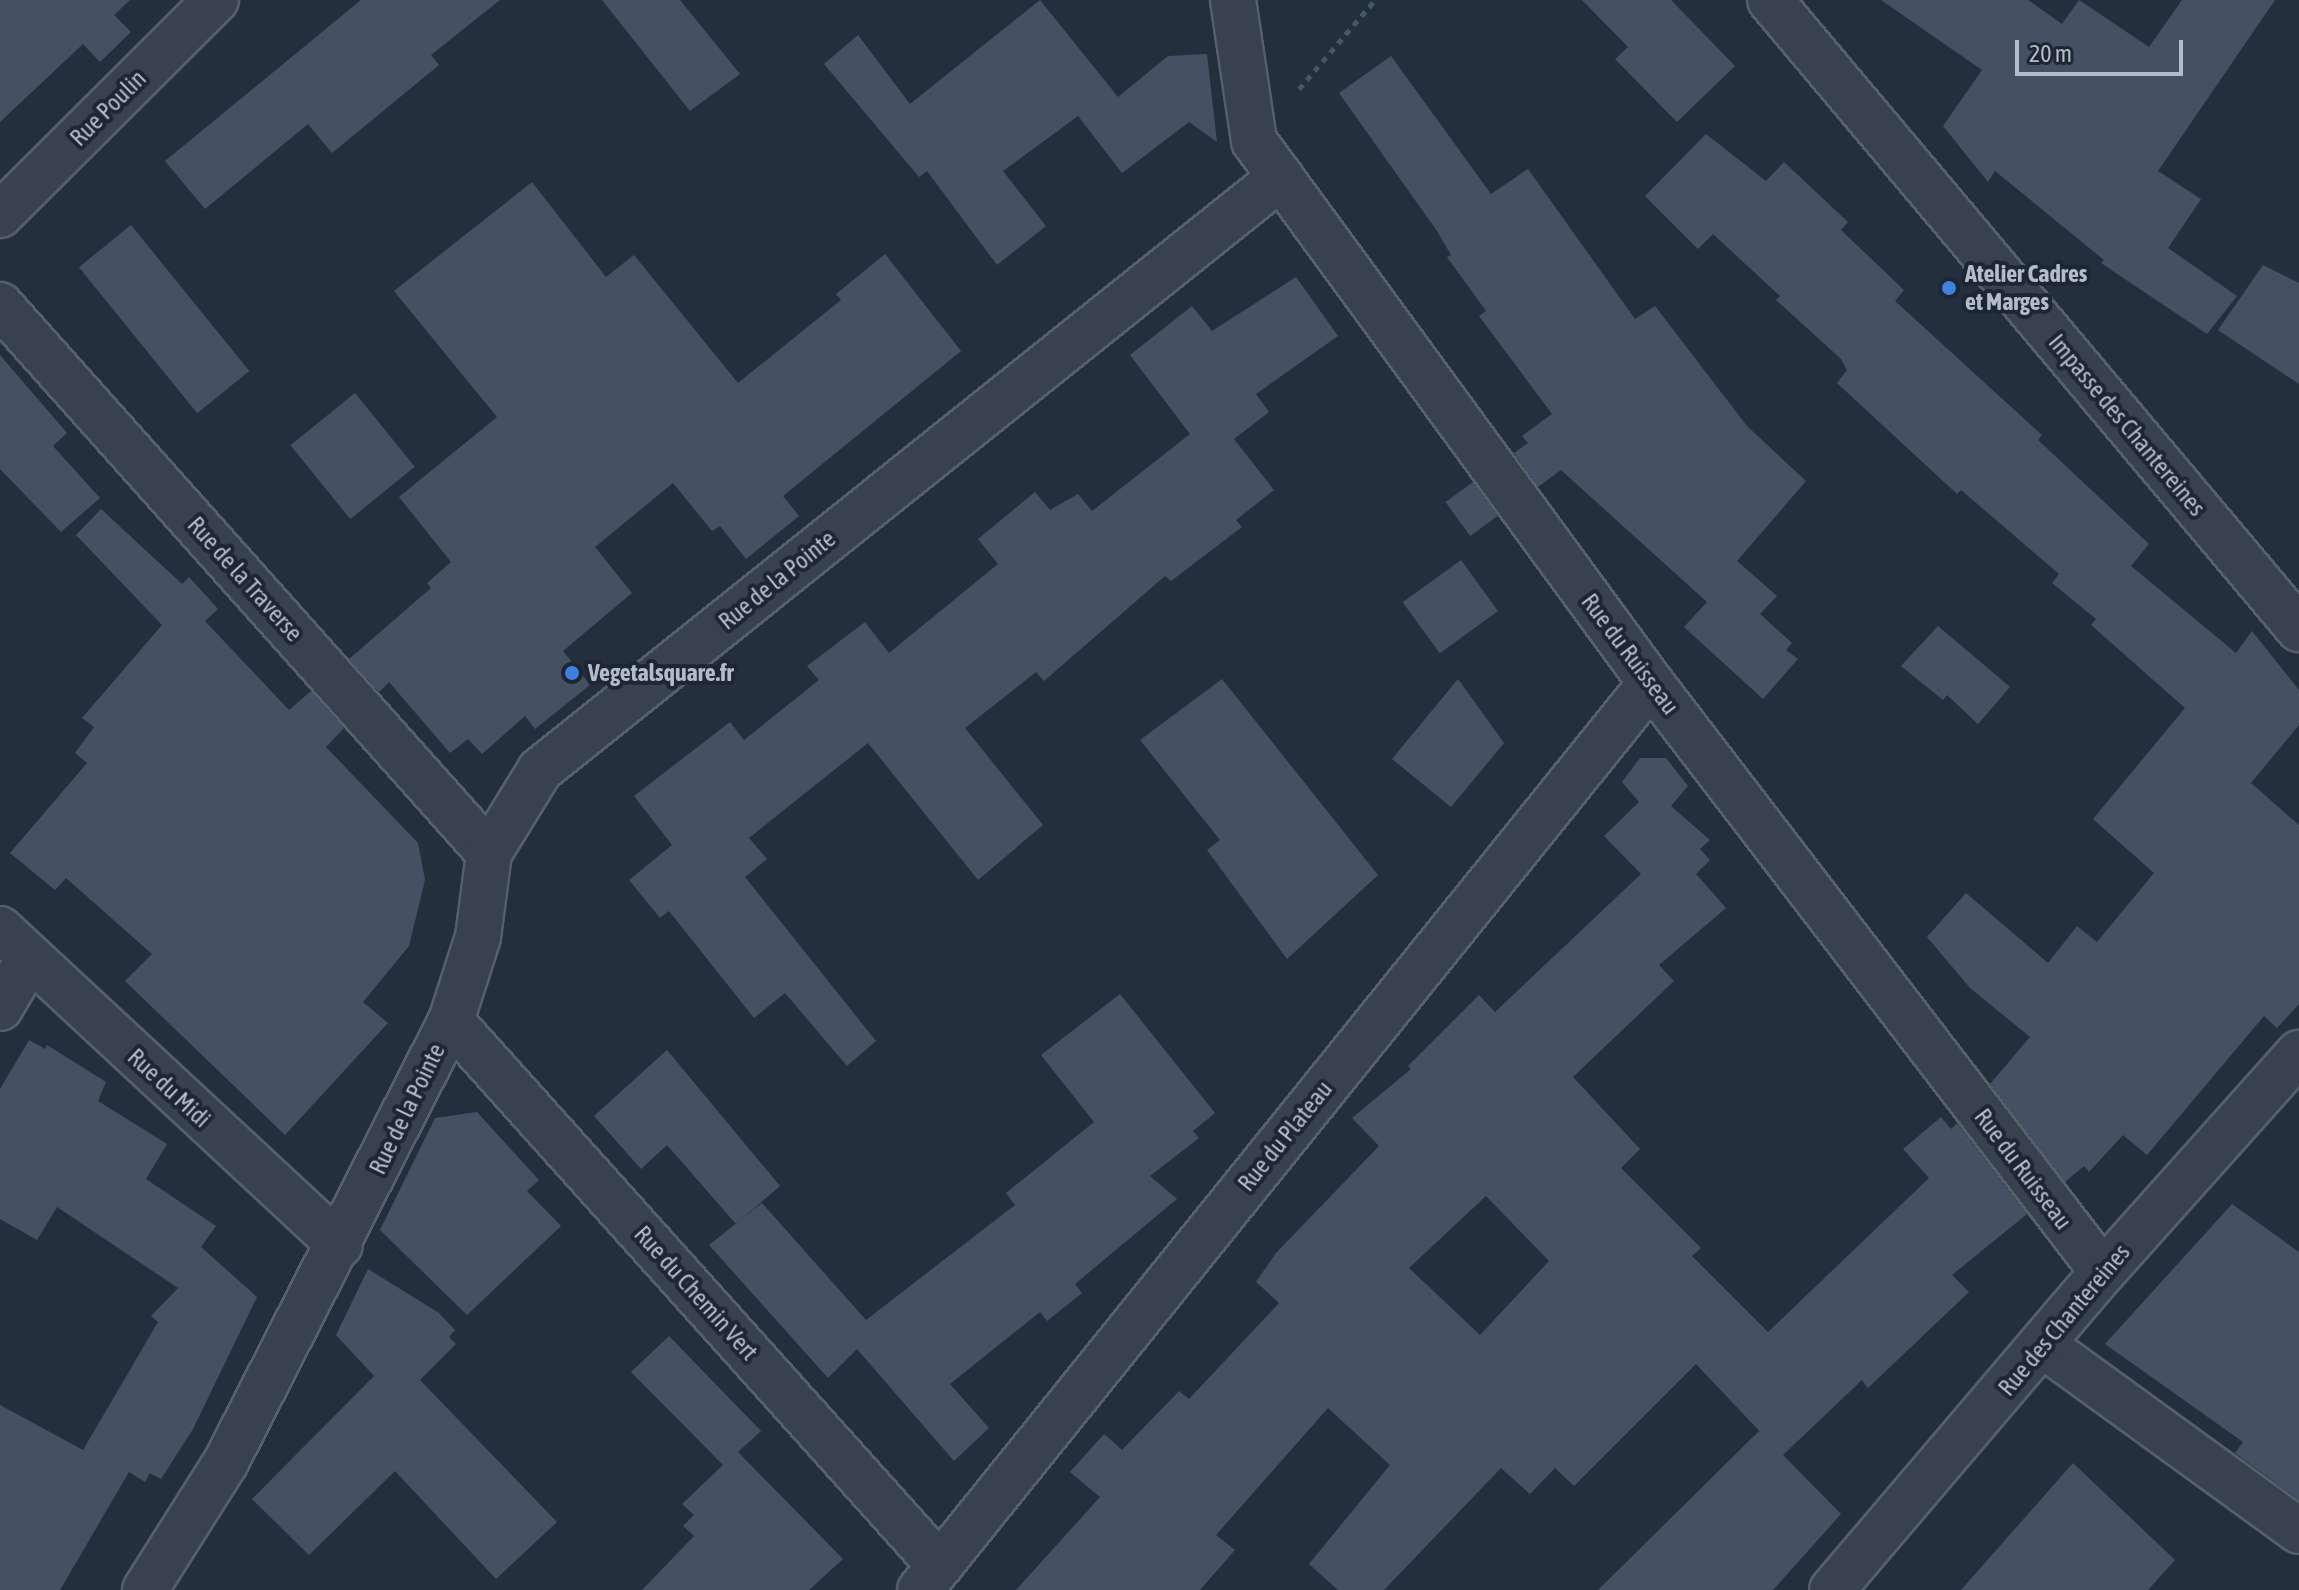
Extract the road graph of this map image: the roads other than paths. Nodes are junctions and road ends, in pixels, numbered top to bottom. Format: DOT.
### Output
graph roads {
  1 [pos="216,0"];
  2 [pos="1233,0"];
  3 [pos="1770,0"];
  4 [pos="1281,177"];
  5 [pos="0,215"];
  6 [pos="0,305"];
  7 [pos="2299,629"];
  8 [pos="1651,683"];
  9 [pos="489,853"];
  10 [pos="15,943"];
  11 [pos="0,1008"];
  12 [pos="451,1021"];
  13 [pos="2299,1053"];
  14 [pos="340,1245"];
  15 [pos="2103,1272"];
  16 [pos="2043,1345"];
  17 [pos="2299,1531"];
  18 [pos="930,1578"];
  19 [pos="145,1590"];
  20 [pos="1832,1590"];
  1 -- 5 [label="street, Rue Poulin"];
  2 -- 4 [label="street, Rue du Ruisseau"];
  3 -- 7 [label="street, Impasse des Chantereines"];
  4 -- 8 [label="street, Rue du Ruisseau"];
  4 -- 9 [label="street, Rue de la Pointe"];
  6 -- 9 [label="street, Rue de la Traverse"];
  8 -- 15 [label="street, Rue du Ruisseau"];
  8 -- 18 [label="street, Rue du Plateau"];
  9 -- 12 [label="street, Rue de la Pointe"];
  10 -- 11 [label="street"];
  10 -- 14 [label="street, Rue du Midi"];
  12 -- 14 [label="street, Rue de la Pointe"];
  12 -- 18 [label="street, Rue du Chemin Vert"];
  13 -- 15 [label="street, Rue des Chantereines"];
  14 -- 19 [label="street, Rue de la Pointe"];
  15 -- 16 [label="street, Rue des Chantereines"];
  16 -- 17 [label="street"];
  16 -- 20 [label="street, Rue des Chantereines"];
}
